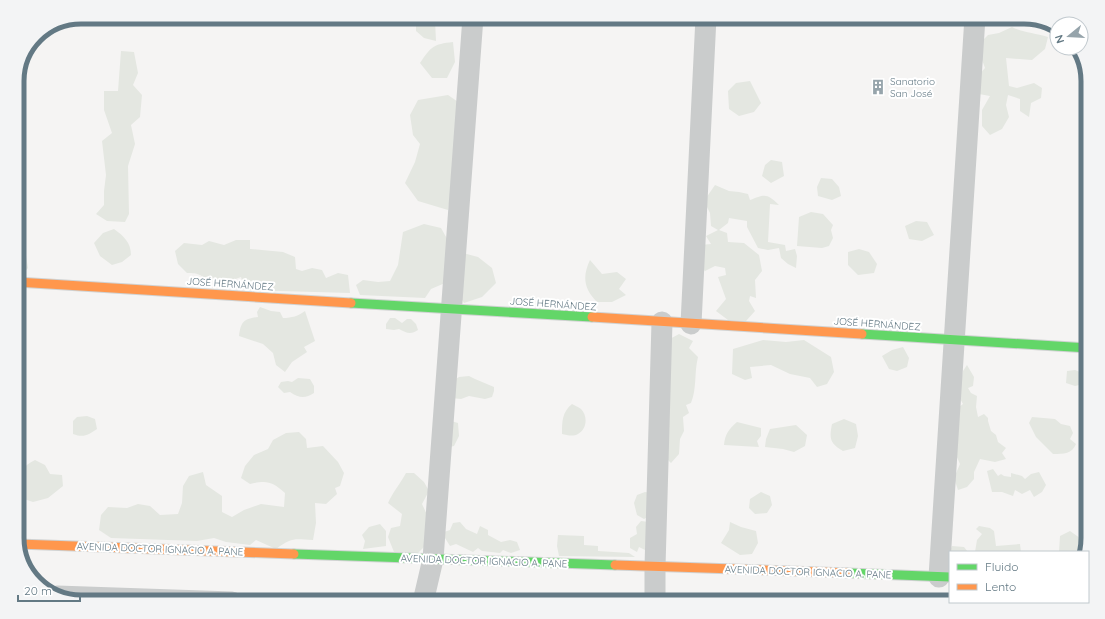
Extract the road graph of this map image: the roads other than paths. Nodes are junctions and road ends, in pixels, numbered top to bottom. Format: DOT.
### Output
graph roads {
  1 [pos="472,24"];
  2 [pos="706,24"];
  3 [pos="975,24"];
  4 [pos="24,282"];
  5 [pos="451,309"];
  6 [pos="662,322"];
  7 [pos="691,324"];
  8 [pos="954,340"];
  9 [pos="1081,348"];
  10 [pos="24,544"];
  11 [pos="433,559"];
  12 [pos="655,567"];
  13 [pos="944,577"];
  14 [pos="425,595"];
  15 [pos="655,595"];
  1 -- 5 [label="street"];
  2 -- 7 [label="street"];
  3 -- 8 [label="street"];
  4 -- 5 [label="street, JOSÉ HERNÁNDEZ"];
  5 -- 6 [label="street, JOSÉ HERNÁNDEZ"];
  5 -- 11 [label="street"];
  6 -- 7 [label="street, JOSÉ HERNÁNDEZ"];
  6 -- 12 [label="street"];
  7 -- 8 [label="street, JOSÉ HERNÁNDEZ"];
  8 -- 9 [label="street, JOSÉ HERNÁNDEZ"];
  8 -- 13 [label="street"];
  10 -- 11 [label="street, AVENIDA DOCTOR IGNACIO A. PANE"];
  11 -- 12 [label="street, AVENIDA DOCTOR IGNACIO A. PANE"];
  11 -- 14 [label="street"];
  12 -- 13 [label="street, AVENIDA DOCTOR IGNACIO A. PANE"];
  12 -- 15 [label="street"];
}
